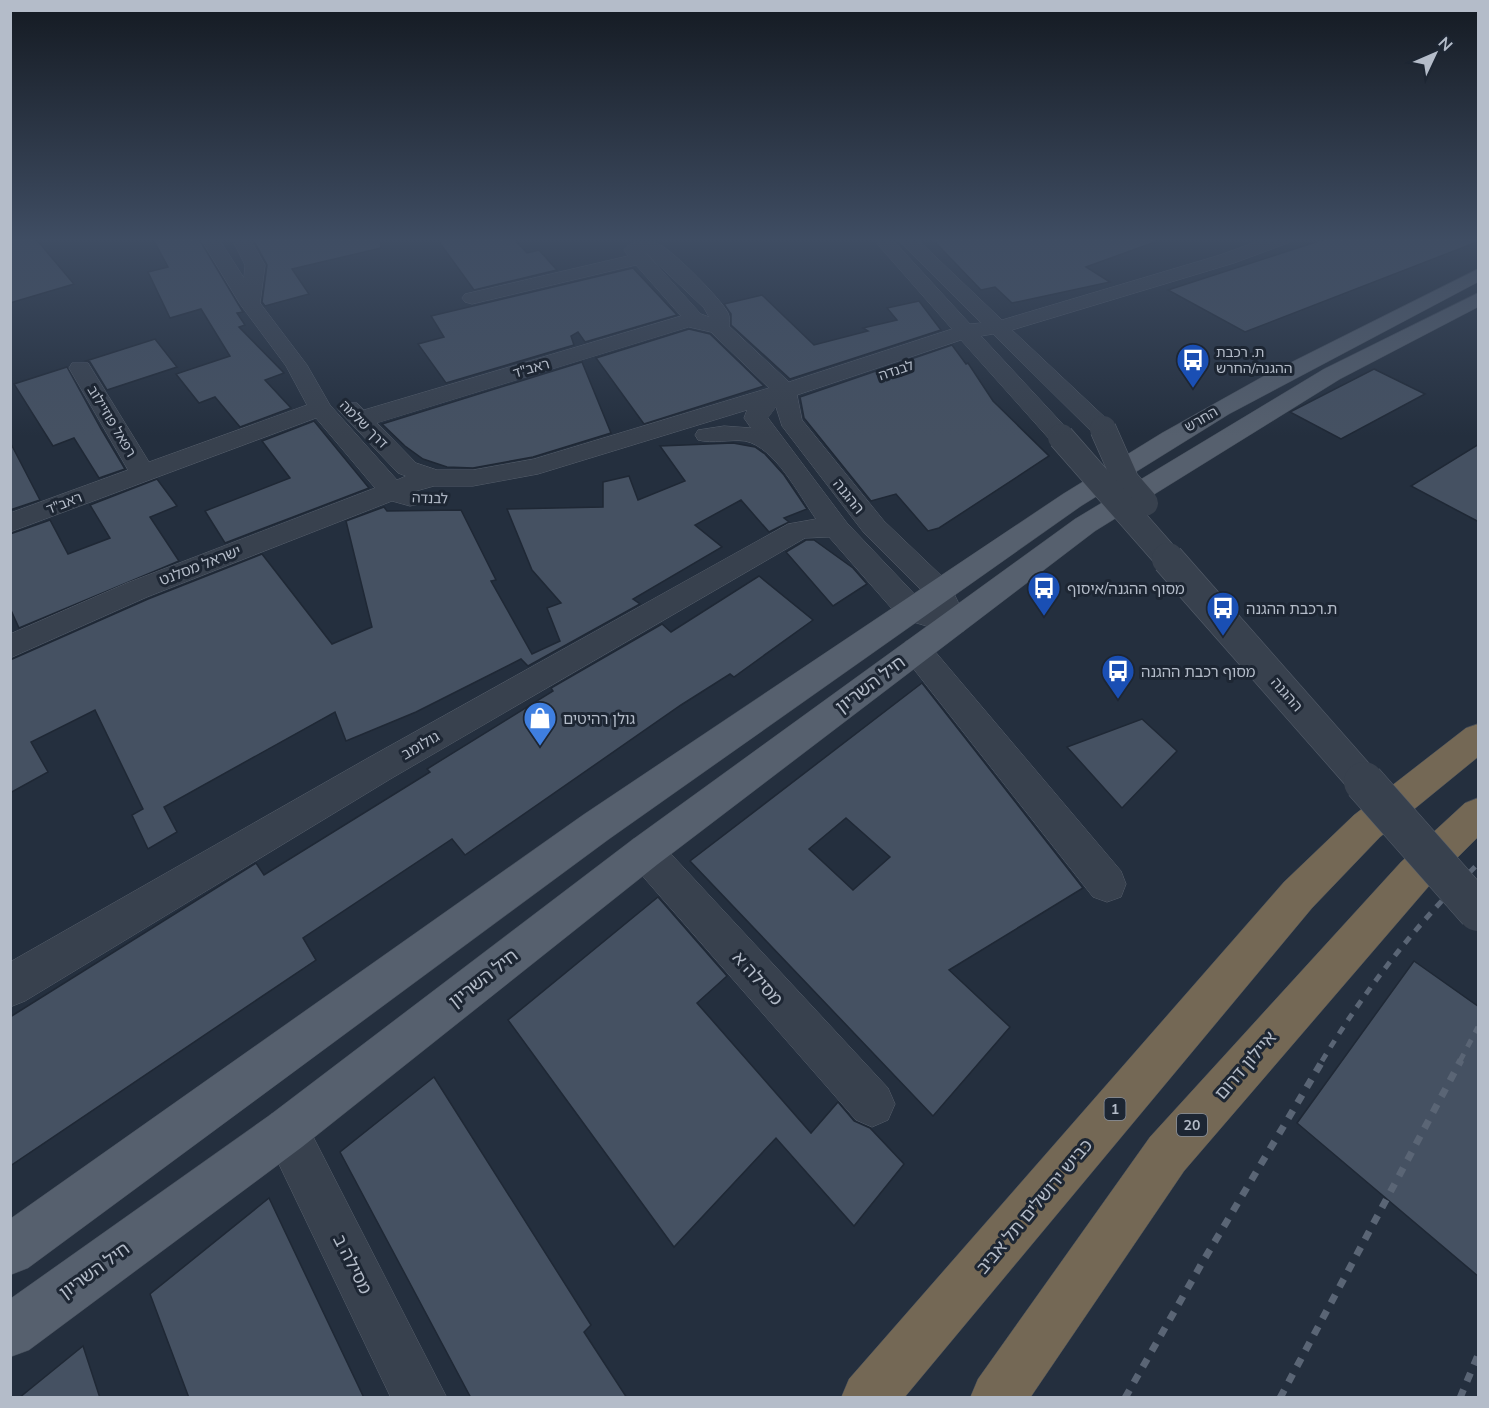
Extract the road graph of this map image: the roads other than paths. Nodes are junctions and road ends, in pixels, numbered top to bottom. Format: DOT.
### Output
graph roads {
  1 [pos="250,304"];
  2 [pos="712,305"];
  3 [pos="942,305"];
  4 [pos="976,305"];
  5 [pos="1074,305"];
  6 [pos="1418,305"];
  7 [pos="1468,305"];
  8 [pos="710,325"];
  9 [pos="1000,327"];
  10 [pos="971,337"];
  11 [pos="944,353"];
  12 [pos="994,363"];
  13 [pos="296,365"];
  14 [pos="80,368"];
  15 [pos="786,399"];
  16 [pos="320,408"];
  17 [pos="756,418"];
  18 [pos="364,422"];
  19 [pos="707,435"];
  20 [pos="774,445"];
  21 [pos="143,473"];
  22 [pos="434,478"];
  23 [pos="392,491"];
  24 [pos="10,523"];
  25 [pos="837,529"];
  26 [pos="934,608"];
  27 [pos="10,647"];
  28 [pos="916,650"];
  29 [pos="1479,738"];
  30 [pos="1479,814"];
  31 [pos="645,852"];
  32 [pos="1479,879"];
  33 [pos="1107,884"];
  34 [pos="1479,911"];
  35 [pos="10,986"];
  36 [pos="872,1104"];
  37 [pos="286,1131"];
  38 [pos="10,1250"];
  39 [pos="10,1331"];
  40 [pos="420,1398"];
  41 [pos="868,1398"];
  42 [pos="997,1398"];
  1 -- 13 [label="street, דרך שלמה"];
  2 -- 8 [label="street"];
  3 -- 10 [label="street, ההגנה"];
  4 -- 9 [label="street, ההגנה"];
  5 -- 9 [label="street, לבנדה"];
  6 -- 26 [label="main road, החרש"];
  7 -- 26 [label="main road, החרש"];
  8 -- 15 [label="street, ההגנה"];
  8 -- 18 [label="street, ראב\"ד"];
  9 -- 10 [label="street, לבנדה"];
  9 -- 32 [label="street, ההגנה, bridge"];
  10 -- 11 [label="street, לבנדה"];
  10 -- 12 [label="street, ההגנה"];
  10 -- 15 [label="street, לבנדה"];
  11 -- 12 [label="street"];
  11 -- 15 [label="street, לבנדה"];
  12 -- 34 [label="street, ההגנה, bridge"];
  13 -- 16 [label="street, דרך שלמה"];
  13 -- 18 [label="street, דרך שלמה"];
  14 -- 21 [label="street, רפאל פוזיילוב"];
  15 -- 17 [label="street, לבנדה"];
  15 -- 22 [label="street, לבנדה"];
  15 -- 26 [label="street, ההגנה"];
  16 -- 21 [label="street, ראב\"ד"];
  16 -- 23 [label="street, דרך שלמה"];
  17 -- 19 [label="street, לבנדה"];
  17 -- 20 [label="street, ההגנה"];
  18 -- 22 [label="street, דרך שלמה"];
  19 -- 20 [label="street"];
  19 -- 23 [label="street, לבנדה"];
  20 -- 25 [label="street, ההגנה"];
  21 -- 24 [label="street, ראב\"ד"];
  22 -- 23 [label="street, לבנדה"];
  23 -- 27 [label="street, ישראל מסלנט"];
  25 -- 26 [label="street, ההגנה"];
  25 -- 35 [label="street, גולומב"];
  26 -- 28 [label="main road, חיל השריון"];
  26 -- 38 [label="main road"];
  28 -- 31 [label="main road, חיל השריון"];
  28 -- 33 [label="street"];
  29 -- 41 [label="highway, כביש ירושלים תל אביב / 1"];
  30 -- 42 [label="highway, איילון דרום / 20"];
  31 -- 36 [label="street, מסילה א"];
  31 -- 37 [label="main road, חיל השריון"];
  37 -- 39 [label="main road, חיל השריון"];
  37 -- 40 [label="street, מסילה ב"];
}
